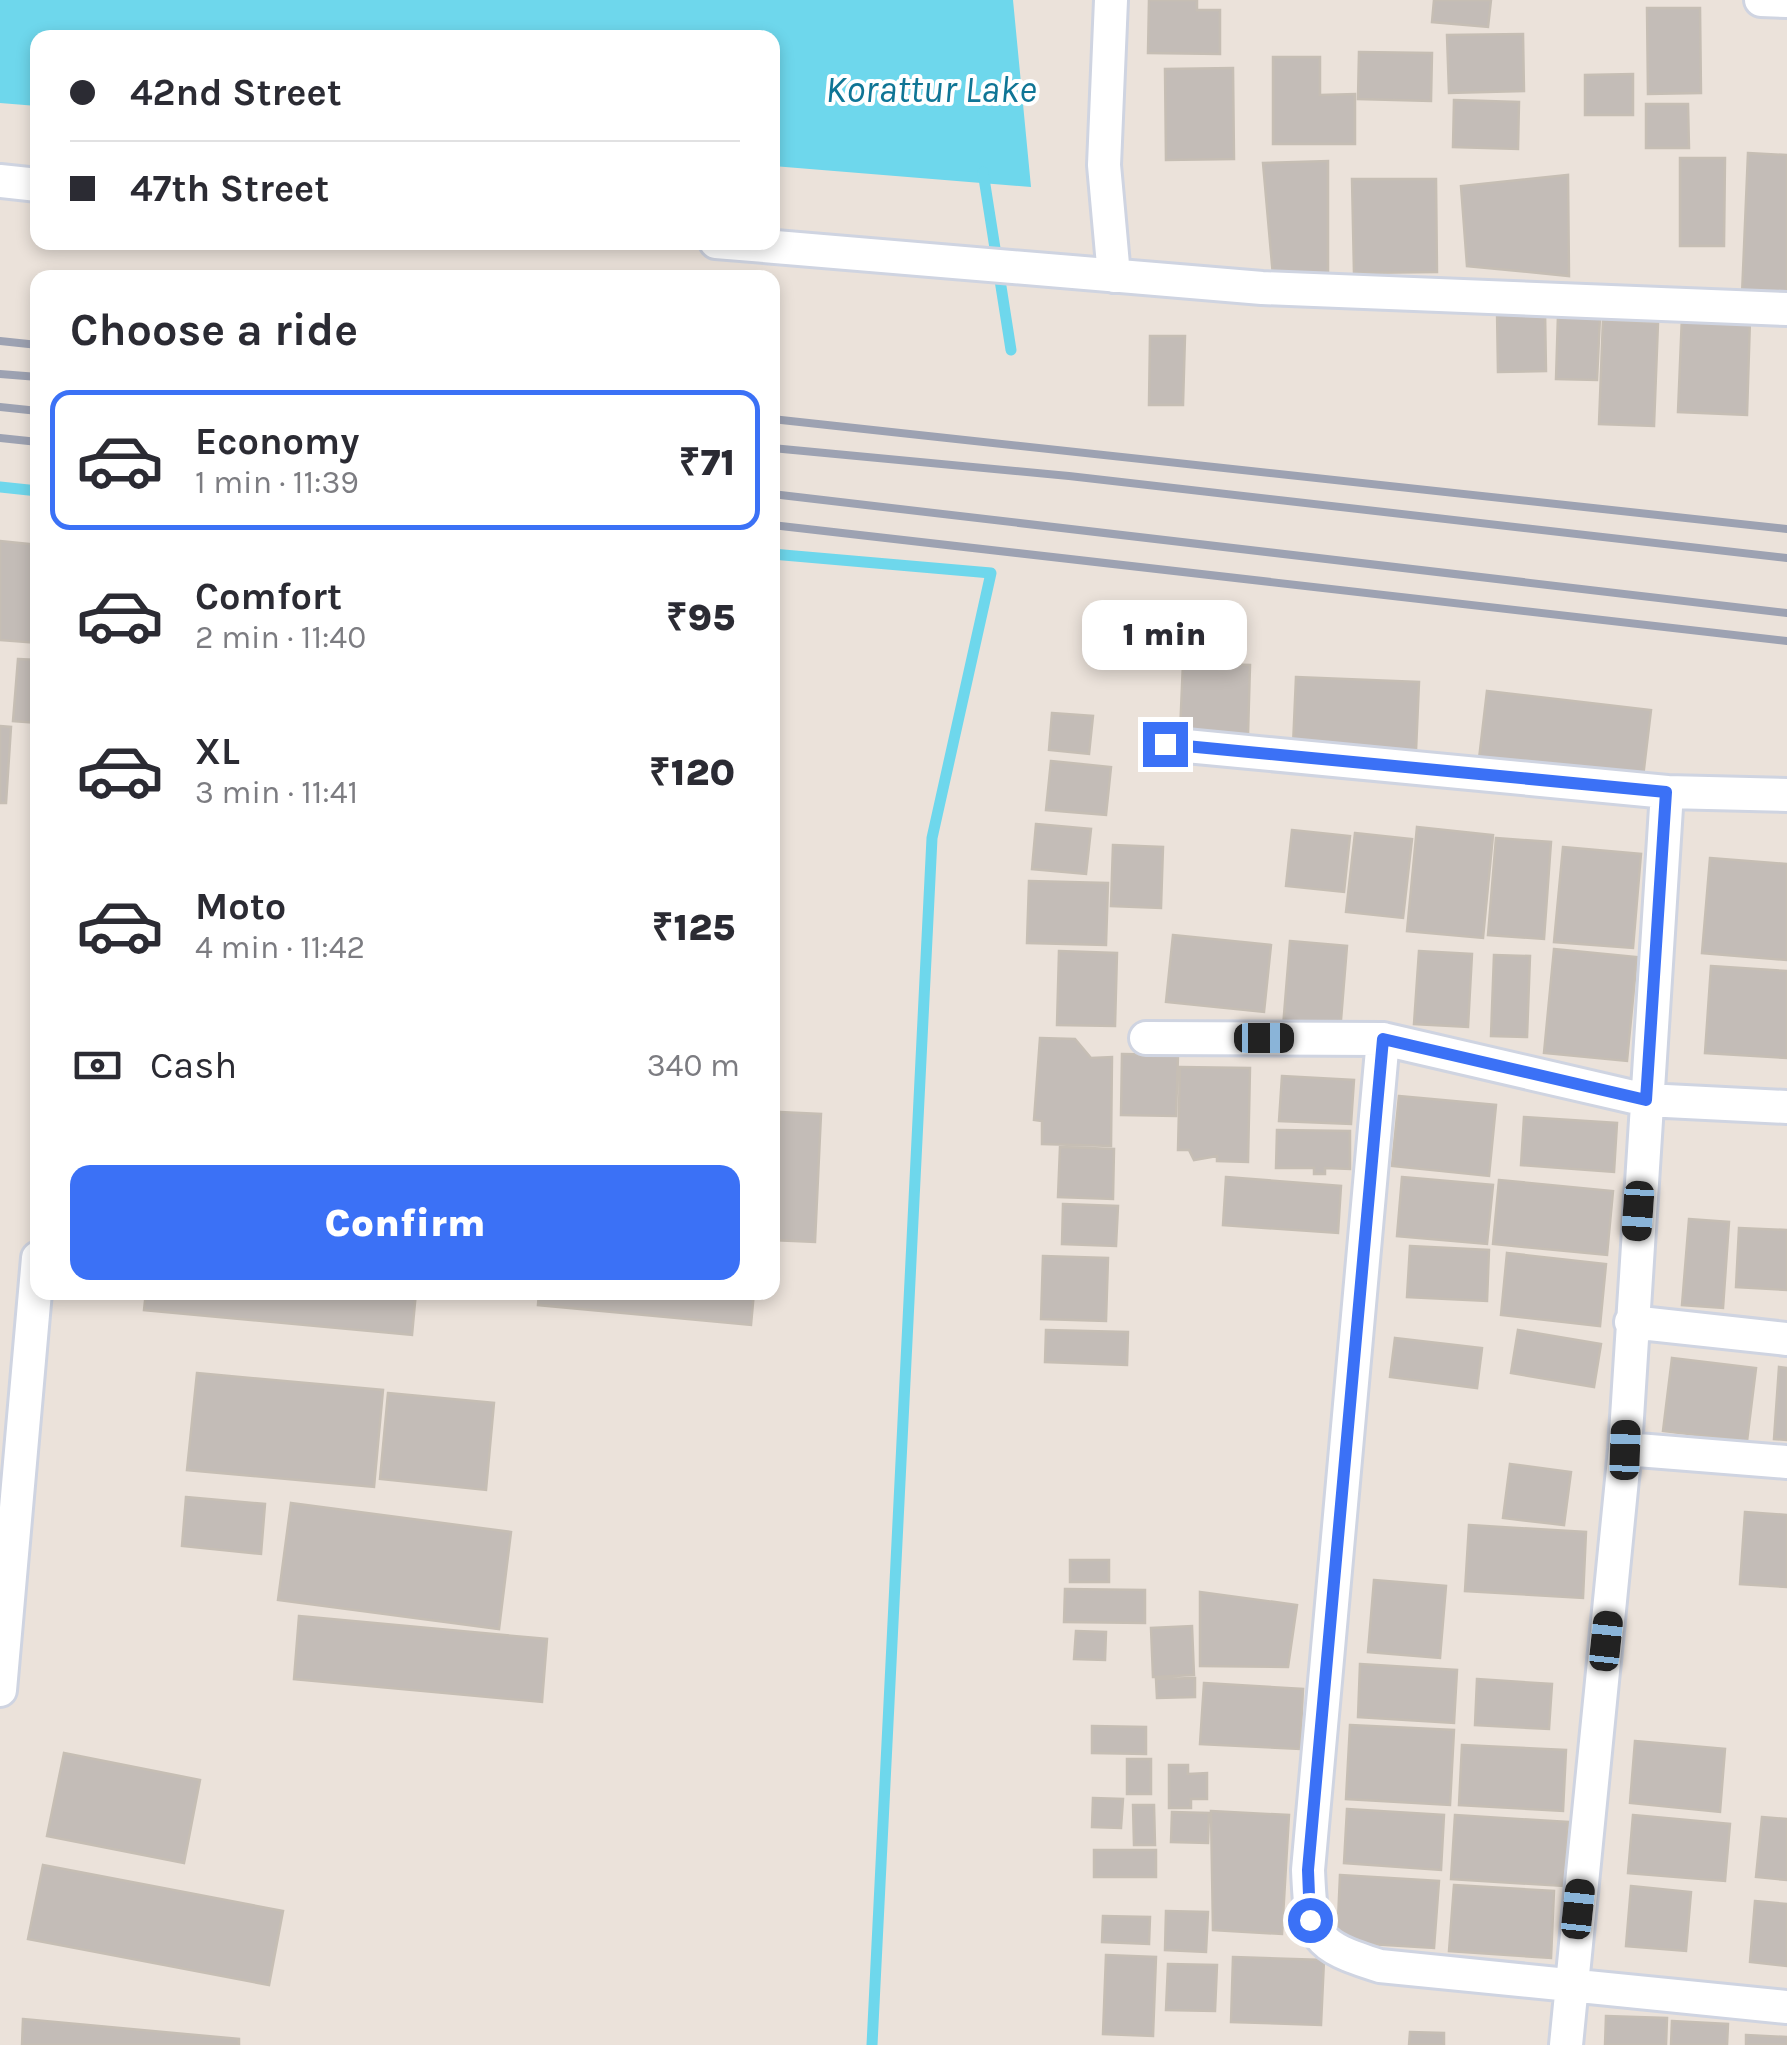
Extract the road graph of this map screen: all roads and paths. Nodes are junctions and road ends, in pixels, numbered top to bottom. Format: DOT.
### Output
graph roads {
  1 [pos="1111,0"];
  2 [pos="1761,0"];
  3 [pos="1787,1"];
  4 [pos="0,182"];
  5 [pos="30,184"];
  6 [pos="780,248"];
  7 [pos="1114,276"];
  8 [pos="1787,310"];
  9 [pos="1165,744"];
  10 [pos="1666,792"];
  11 [pos="1787,795"];
  12 [pos="1146,1038"];
  13 [pos="1383,1039"];
  14 [pos="1646,1100"];
  15 [pos="1787,1107"];
  16 [pos="34,1300"];
  17 [pos="1631,1322"];
  18 [pos="1787,1339"];
  19 [pos="1625,1450"];
  20 [pos="1787,1462"];
  21 [pos="0,1690"];
  22 [pos="1571,1986"];
  23 [pos="1787,2006"];
  24 [pos="1566,2045"];
  1 -- 7 [label="street"];
  2 -- 3 [label="street"];
  4 -- 5 [label="street"];
  6 -- 7 [label="street"];
  7 -- 8 [label="street"];
  9 -- 10 [label="street"];
  10 -- 11 [label="street"];
  10 -- 14 [label="street"];
  12 -- 13 [label="street"];
  13 -- 14 [label="street"];
  13 -- 22 [label="street"];
  14 -- 15 [label="street"];
  14 -- 17 [label="street"];
  16 -- 21 [label="street"];
  17 -- 18 [label="street"];
  17 -- 19 [label="street"];
  19 -- 20 [label="street"];
  19 -- 22 [label="street"];
  22 -- 23 [label="street"];
  22 -- 24 [label="street"];
}
